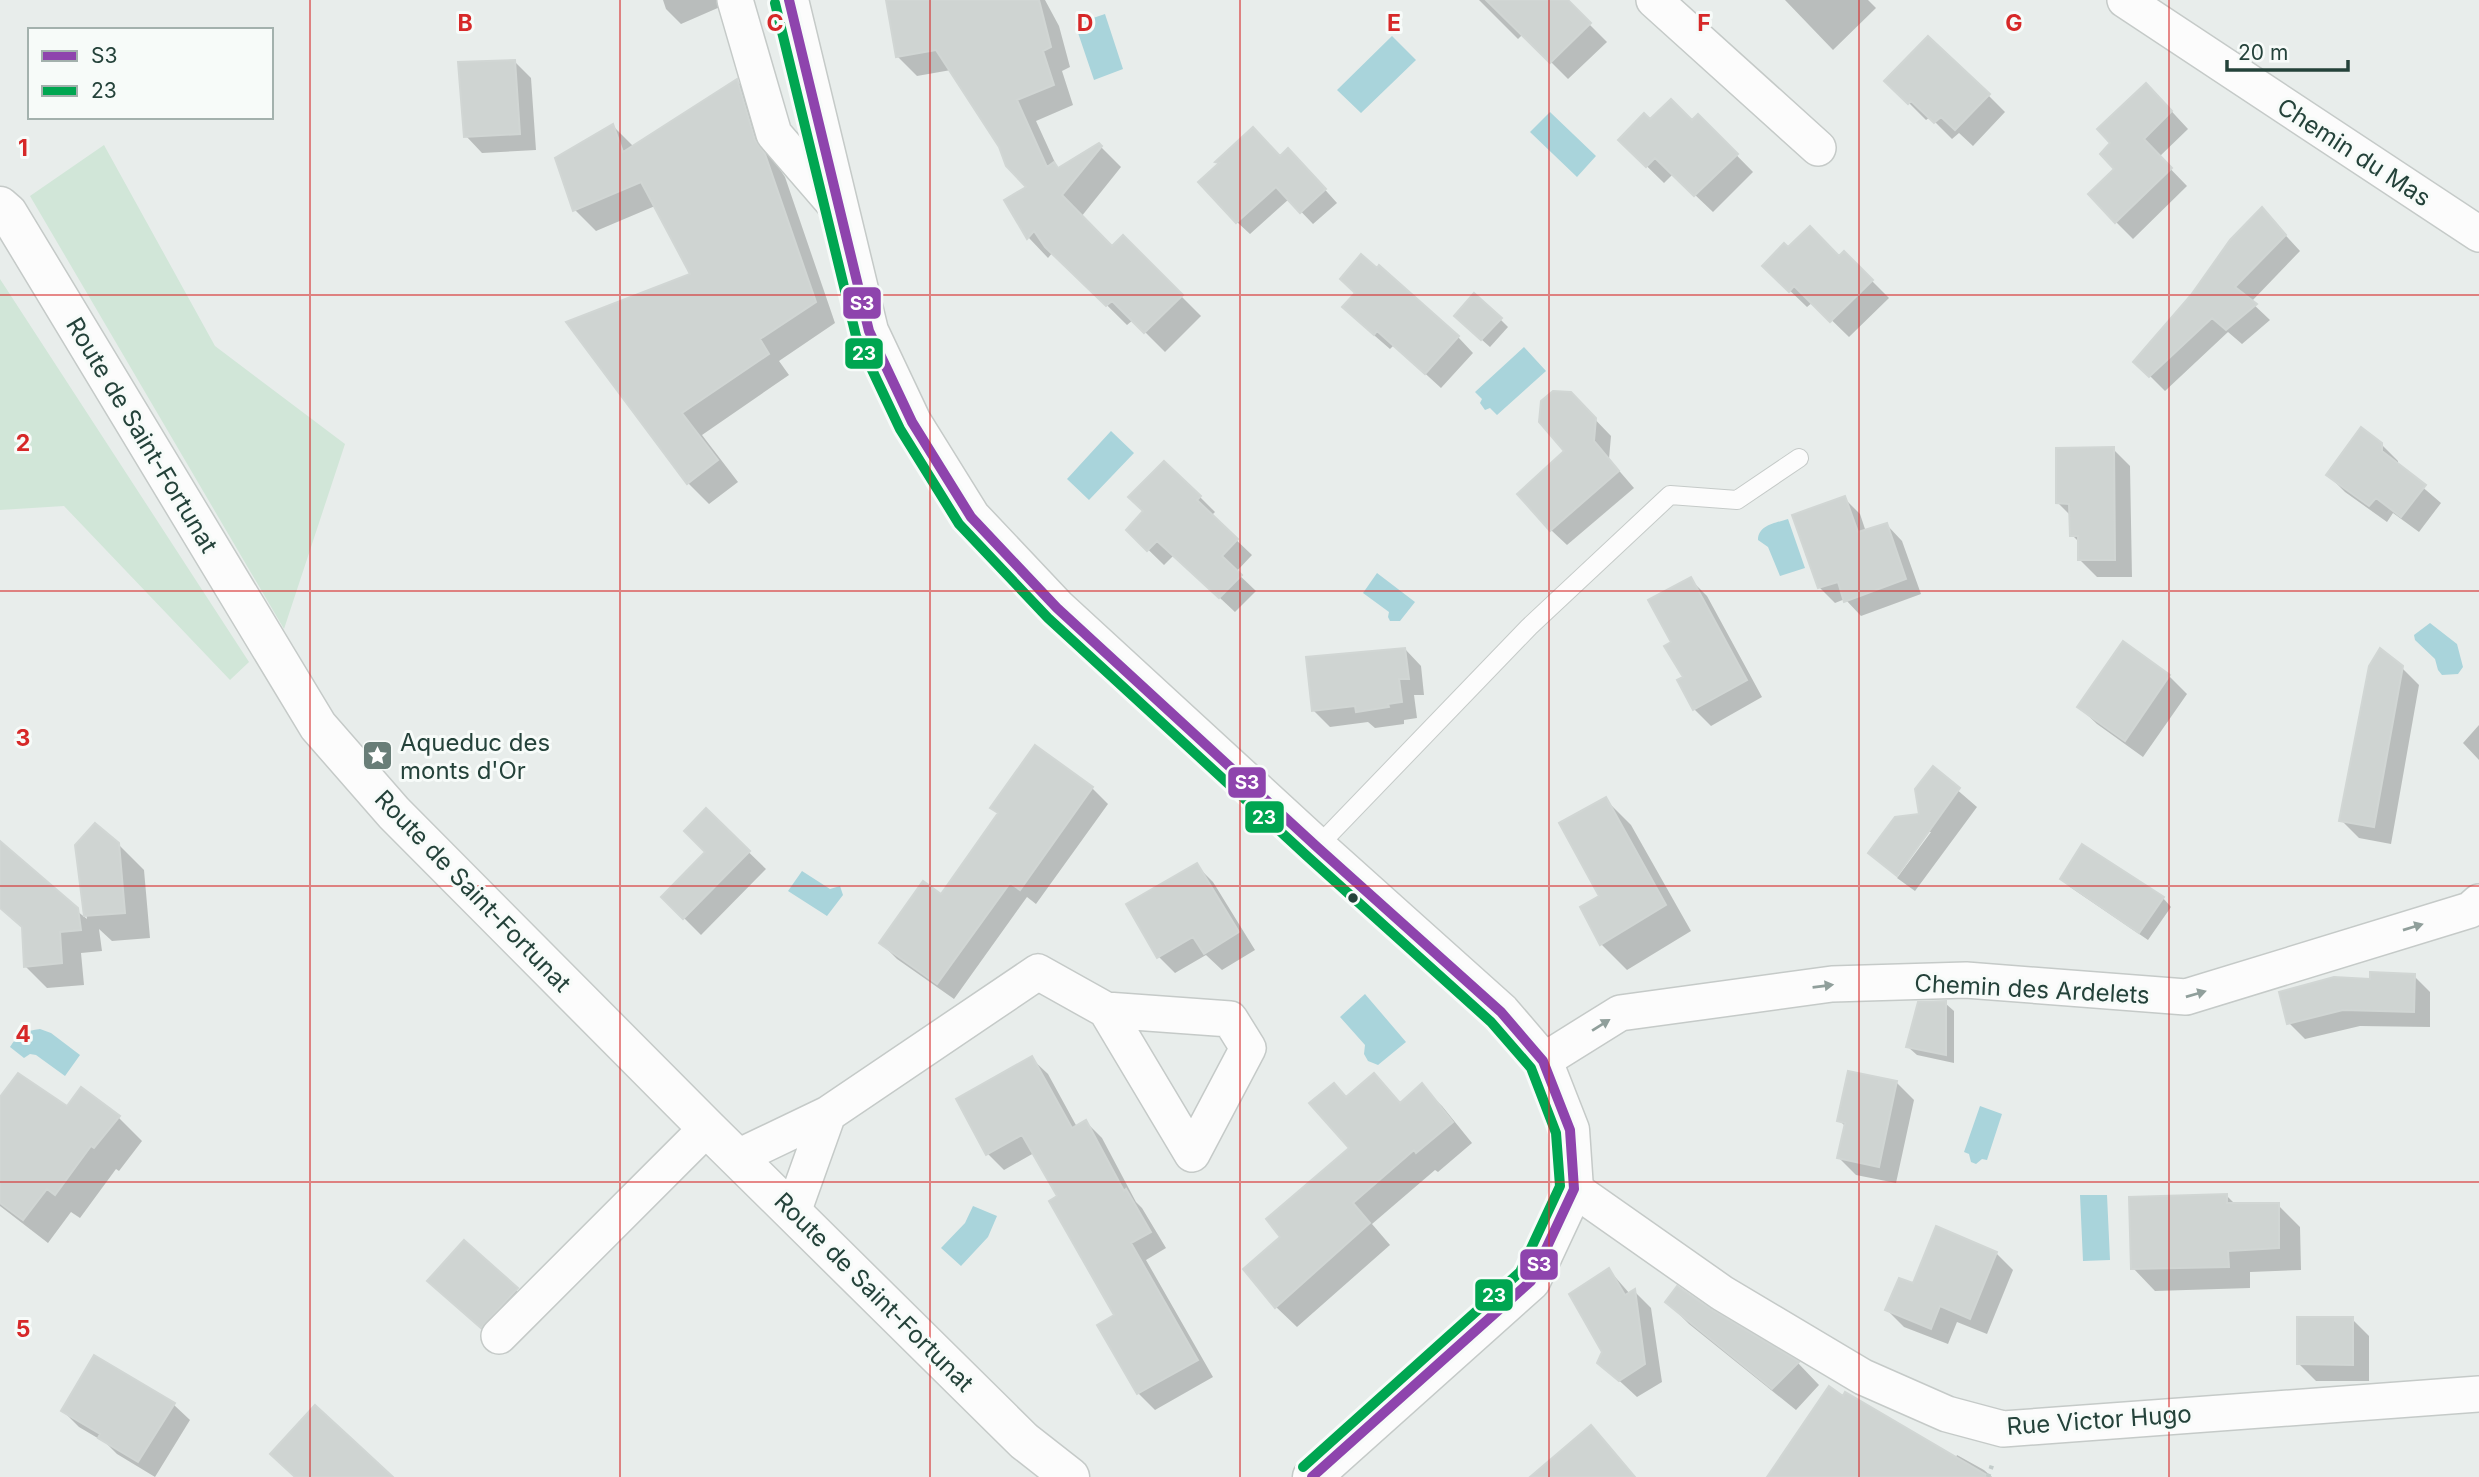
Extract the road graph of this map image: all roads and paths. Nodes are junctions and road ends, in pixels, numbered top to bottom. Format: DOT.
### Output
graph roads {
  1 [pos="735,0"];
  2 [pos="789,0"];
  3 [pos="1654,0"];
  4 [pos="2125,0"];
  5 [pos="1818,148"];
  6 [pos="0,206"];
  7 [pos="838,208"];
  8 [pos="2479,234"];
  9 [pos="1799,458"];
  10 [pos="1317,847"];
  11 [pos="2479,902"];
  12 [pos="1106,1010"];
  13 [pos="1542,1061"];
  14 [pos="828,1114"];
  15 [pos="706,1128"];
  16 [pos="738,1157"];
  17 [pos="1574,1189"];
  18 [pos="793,1212"];
  19 [pos="499,1336"];
  20 [pos="2479,1394"];
  21 [pos="1070,1477"];
  22 [pos="1312,1477"];
  1 -- 7 [label="street"];
  2 -- 7 [label="street"];
  3 -- 5 [label="street"];
  4 -- 8 [label="street, Chemin du Mas"];
  6 -- 15 [label="street, Route de Saint-Fortunat"];
  7 -- 10 [label="street"];
  9 -- 10 [label="lane"];
  10 -- 13 [label="street"];
  13 -- 11 [label="street, Chemin des Ardelets, one-way"];
  12 -- 12 [label="street"];
  12 -- 14 [label="street"];
  13 -- 17 [label="street"];
  14 -- 16 [label="street"];
  14 -- 18 [label="street"];
  15 -- 16 [label="street, Route de Saint-Fortunat"];
  15 -- 19 [label="street"];
  16 -- 18 [label="street, Route de Saint-Fortunat"];
  17 -- 20 [label="street, Rue Victor Hugo"];
  17 -- 22 [label="street"];
  18 -- 21 [label="street, Route de Saint-Fortunat"];
}
